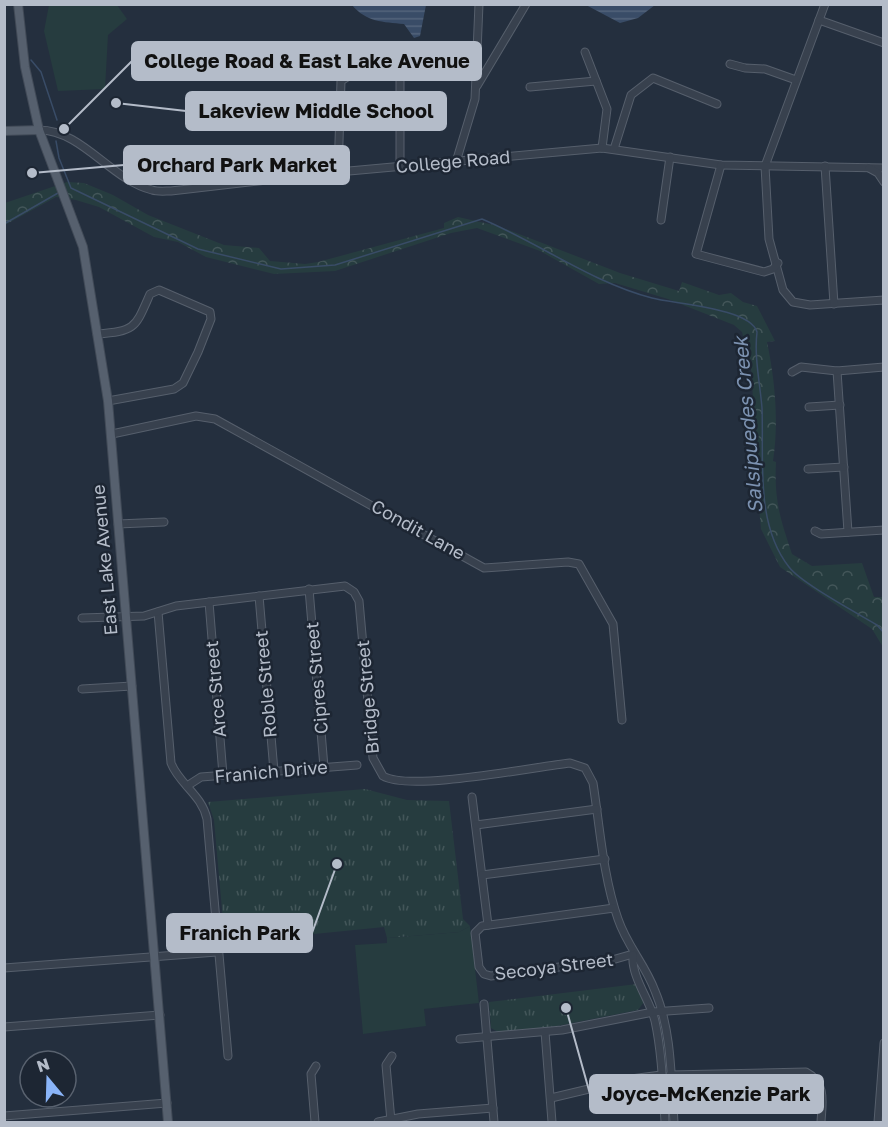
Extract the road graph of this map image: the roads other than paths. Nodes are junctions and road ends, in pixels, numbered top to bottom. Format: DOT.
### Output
graph roads {
  1 [pos="18,4"];
  2 [pos="479,4"];
  3 [pos="526,4"];
  4 [pos="825,4"];
  5 [pos="819,20"];
  6 [pos="884,43"];
  7 [pos="585,52"];
  8 [pos="730,64"];
  9 [pos="796,80"];
  10 [pos="596,81"];
  11 [pos="477,86"];
  12 [pos="530,87"];
  13 [pos="717,104"];
  14 [pos="39,130"];
  15 [pos="4,131"];
  16 [pos="602,148"];
  17 [pos="614,149"];
  18 [pos="670,157"];
  19 [pos="456,162"];
  20 [pos="721,165"];
  21 [pos="765,166"];
  22 [pos="825,166"];
  23 [pos="400,167"];
  24 [pos="869,168"];
  25 [pos="884,168"];
  26 [pos="338,172"];
  27 [pos="884,182"];
  28 [pos="661,220"];
  29 [pos="778,263"];
  30 [pos="760,271"];
  31 [pos="781,281"];
  32 [pos="884,300"];
  33 [pos="834,304"];
  34 [pos="97,334"];
  35 [pos="884,367"];
  36 [pos="837,371"];
  37 [pos="792,372"];
  38 [pos="108,401"];
  39 [pos="840,405"];
  40 [pos="809,407"];
  41 [pos="112,434"];
  42 [pos="844,467"];
  43 [pos="808,469"];
  44 [pos="165,522"];
  45 [pos="118,524"];
  46 [pos="884,530"];
  47 [pos="815,531"];
  48 [pos="848,532"];
  49 [pos="309,589"];
  50 [pos="259,596"];
  51 [pos="209,602"];
  52 [pos="158,612"];
  53 [pos="126,616"];
  54 [pos="82,618"];
  55 [pos="132,686"];
  56 [pos="82,689"];
  57 [pos="622,720"];
  58 [pos="357,765"];
  59 [pos="324,767"];
  60 [pos="274,771"];
  61 [pos="223,775"];
  62 [pos="187,786"];
  63 [pos="472,797"];
  64 [pos="597,809"];
  65 [pos="476,825"];
  66 [pos="605,859"];
  67 [pos="482,875"];
  68 [pos="614,908"];
  69 [pos="488,925"];
  70 [pos="217,952"];
  71 [pos="633,955"];
  72 [pos="156,956"];
  73 [pos="4,968"];
  74 [pos="484,1004"];
  75 [pos="709,1008"];
  76 [pos="662,1011"];
  77 [pos="652,1012"];
  78 [pos="160,1014"];
  79 [pos="4,1027"];
  80 [pos="545,1032"];
  81 [pos="487,1037"];
  82 [pos="460,1039"];
  83 [pos="884,1043"];
  84 [pos="228,1056"];
  85 [pos="392,1056"];
  86 [pos="316,1066"];
  87 [pos="662,1075"];
  88 [pos="670,1075"];
  89 [pos="550,1098"];
  90 [pos="166,1103"];
  91 [pos="493,1108"];
  92 [pos="54,1112"];
  93 [pos="4,1116"];
  94 [pos="391,1121"];
  95 [pos="55,1122"];
  96 [pos="168,1122"];
  97 [pos="315,1122"];
  98 [pos="378,1122"];
  99 [pos="494,1122"];
  100 [pos="552,1122"];
  101 [pos="665,1122"];
  102 [pos="674,1122"];
  103 [pos="821,1122"];
  104 [pos="878,1122"];
  1 -- 14 [label="main road, East Lake Avenue"];
  2 -- 11 [label="street"];
  3 -- 11 [label="street"];
  4 -- 5 [label="street"];
  5 -- 6 [label="street"];
  5 -- 9 [label="street"];
  7 -- 10 [label="street"];
  8 -- 9 [label="street"];
  9 -- 21 [label="street"];
  10 -- 12 [label="street"];
  10 -- 16 [label="street"];
  11 -- 19 [label="street"];
  13 -- 17 [label="street"];
  14 -- 15 [label="main road"];
  14 -- 26 [label="street, College Road"];
  14 -- 34 [label="main road, East Lake Avenue"];
  16 -- 17 [label="street, College Road"];
  16 -- 19 [label="street, College Road"];
  17 -- 18 [label="street, College Road"];
  18 -- 20 [label="street, College Road"];
  18 -- 28 [label="street"];
  19 -- 23 [label="street, College Road"];
  20 -- 21 [label="street, College Road"];
  20 -- 30 [label="street"];
  21 -- 22 [label="street, College Road"];
  21 -- 29 [label="street"];
  22 -- 24 [label="street, College Road"];
  22 -- 33 [label="street"];
  23 -- 26 [label="street, College Road"];
  23 -- 26 [label="street"];
  24 -- 25 [label="street, College Road"];
  24 -- 27 [label="street"];
  29 -- 30 [label="street"];
  29 -- 31 [label="street"];
  30 -- 31 [label="street"];
  31 -- 33 [label="street"];
  32 -- 33 [label="street"];
  34 -- 38 [label="main road, East Lake Avenue"];
  34 -- 38 [label="street"];
  35 -- 36 [label="street"];
  36 -- 37 [label="street"];
  36 -- 39 [label="street"];
  38 -- 41 [label="main road, East Lake Avenue"];
  39 -- 40 [label="street"];
  39 -- 42 [label="street"];
  41 -- 45 [label="main road, East Lake Avenue"];
  41 -- 57 [label="street, Condit Lane"];
  42 -- 43 [label="street"];
  42 -- 48 [label="street"];
  44 -- 45 [label="street"];
  45 -- 53 [label="main road, East Lake Avenue"];
  46 -- 48 [label="street"];
  47 -- 48 [label="street"];
  49 -- 50 [label="street, Bridge Street"];
  49 -- 59 [label="street, Cipres Street"];
  49 -- 64 [label="street, Bridge Street"];
  50 -- 51 [label="street, Bridge Street"];
  50 -- 60 [label="street, Roble Street"];
  51 -- 52 [label="street, Bridge Street"];
  51 -- 61 [label="street, Arce Street"];
  52 -- 53 [label="street, Bridge Street"];
  52 -- 62 [label="street"];
  53 -- 54 [label="street, Bridge Street"];
  53 -- 55 [label="main road, East Lake Avenue"];
  55 -- 56 [label="street"];
  55 -- 72 [label="main road, East Lake Avenue"];
  58 -- 59 [label="street, Franich Drive"];
  59 -- 60 [label="street, Franich Drive"];
  60 -- 61 [label="street, Franich Drive"];
  61 -- 62 [label="street, Franich Drive"];
  62 -- 70 [label="street"];
  63 -- 65 [label="street"];
  64 -- 65 [label="street"];
  64 -- 66 [label="street, Bridge Street"];
  65 -- 67 [label="street"];
  66 -- 67 [label="street"];
  66 -- 68 [label="street, Bridge Street"];
  67 -- 69 [label="street"];
  68 -- 69 [label="street"];
  68 -- 71 [label="street, Bridge Street"];
  69 -- 71 [label="street, Secoya Street"];
  70 -- 72 [label="street"];
  70 -- 84 [label="street"];
  71 -- 76 [label="street, Bridge Street"];
  71 -- 77 [label="street, Bridge Street"];
  72 -- 73 [label="street"];
  72 -- 78 [label="main road, East Lake Avenue"];
  74 -- 81 [label="street"];
  75 -- 76 [label="street"];
  76 -- 77 [label="street"];
  76 -- 88 [label="street, Bridge Street"];
  77 -- 80 [label="street"];
  77 -- 87 [label="street, Bridge Street"];
  78 -- 79 [label="street"];
  78 -- 90 [label="main road, East Lake Avenue"];
  80 -- 81 [label="street"];
  80 -- 89 [label="street"];
  81 -- 82 [label="street"];
  81 -- 91 [label="street"];
  83 -- 104 [label="street"];
  85 -- 94 [label="street"];
  86 -- 97 [label="street"];
  87 -- 89 [label="street"];
  87 -- 101 [label="street, Bridge Street"];
  88 -- 102 [label="street, Bridge Street"];
  88 -- 103 [label="street"];
  89 -- 100 [label="street"];
  90 -- 92 [label="street"];
  90 -- 96 [label="main road, East Lake Avenue"];
  91 -- 94 [label="street"];
  91 -- 99 [label="street"];
  92 -- 93 [label="street"];
  92 -- 95 [label="street"];
  94 -- 98 [label="street"];
}
